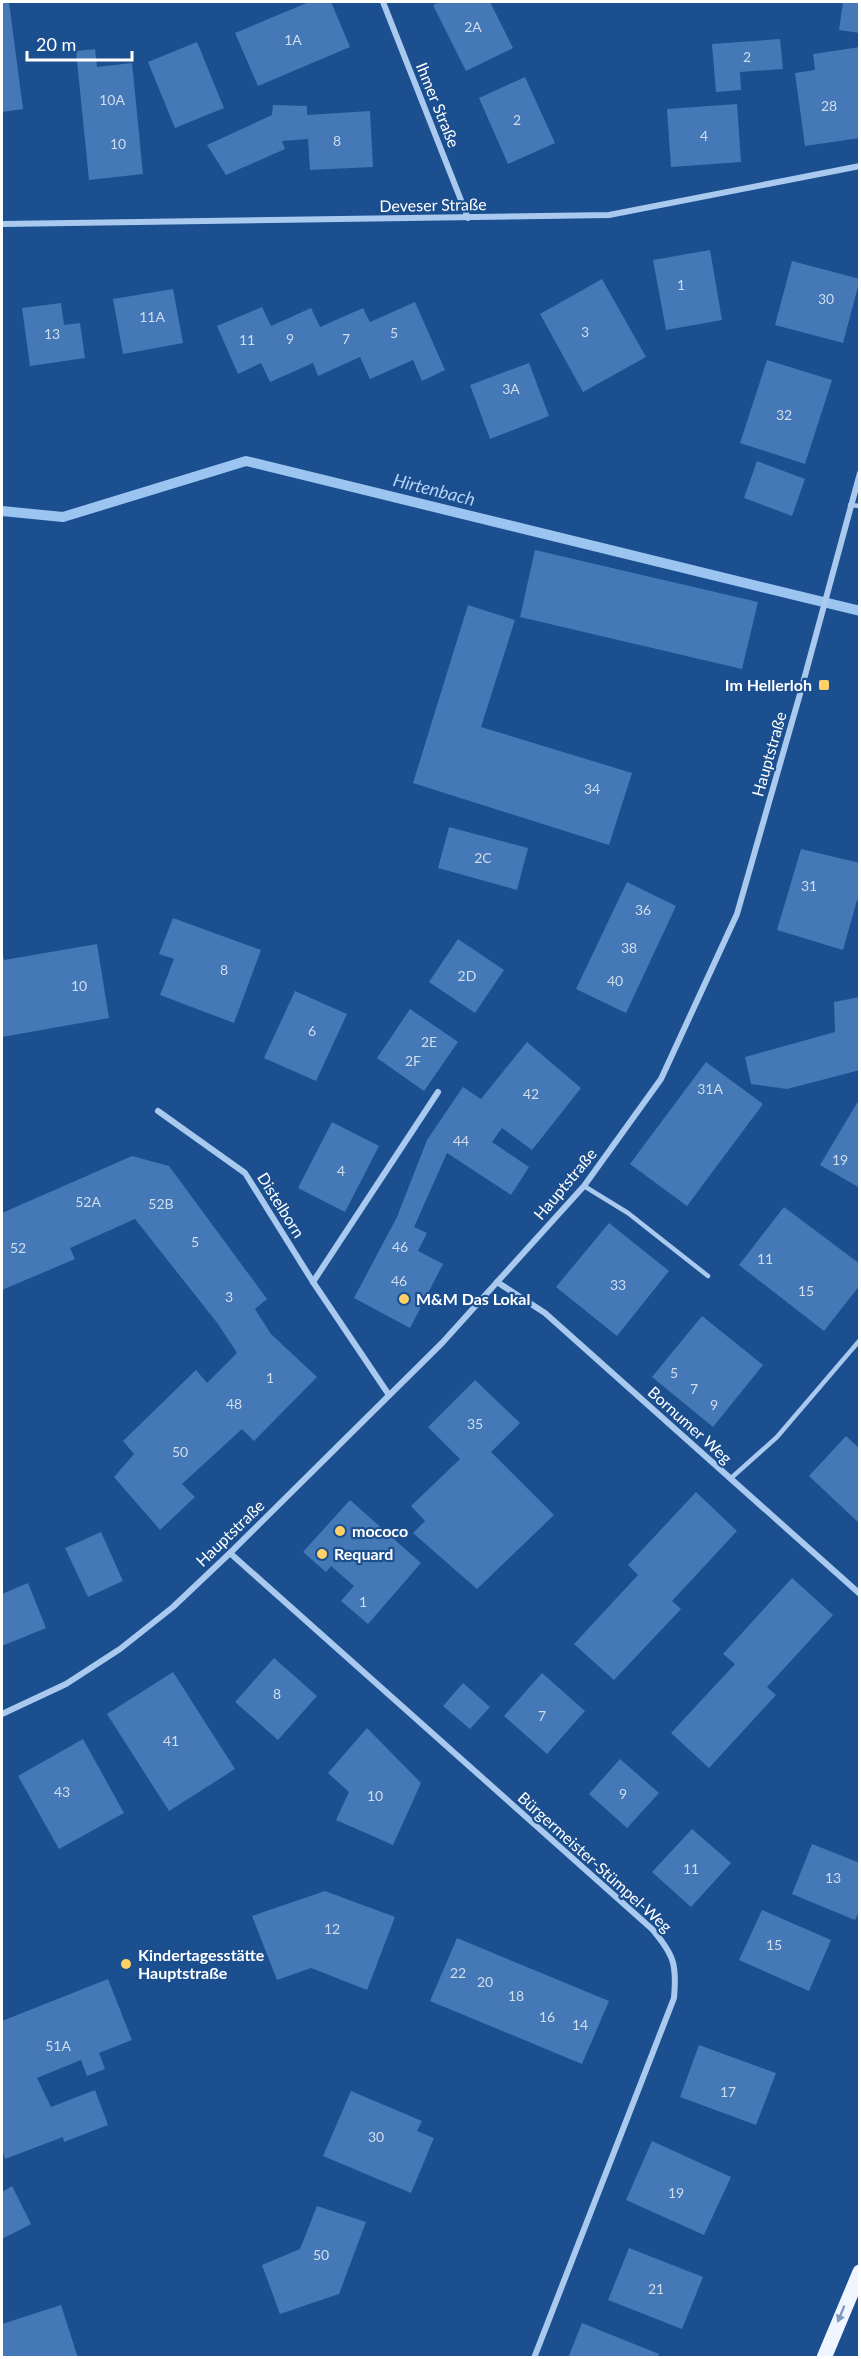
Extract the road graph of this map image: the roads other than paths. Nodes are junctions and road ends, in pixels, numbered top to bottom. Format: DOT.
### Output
graph roads {
  1 [pos="383,2"];
  2 [pos="860,166"];
  3 [pos="468,218"];
  4 [pos="2,224"];
  5 [pos="860,473"];
  6 [pos="850,505"];
  7 [pos="860,507"];
  8 [pos="438,1092"];
  9 [pos="158,1111"];
  10 [pos="584,1186"];
  11 [pos="708,1276"];
  12 [pos="313,1282"];
  13 [pos="497,1282"];
  14 [pos="860,1340"];
  15 [pos="389,1395"];
  16 [pos="730,1479"];
  17 [pos="230,1553"];
  18 [pos="860,1594"];
  19 [pos="2,1714"];
  20 [pos="860,2272"];
  21 [pos="534,2358"];
  22 [pos="824,2358"];
  1 -- 3 [label="street, Ihmer Straße"];
  2 -- 3 [label="street, Deveser Straße"];
  3 -- 4 [label="street, Deveser Straße"];
  5 -- 6 [label="street, Hauptstraße"];
  6 -- 7 [label="lane"];
  6 -- 10 [label="street, Hauptstraße"];
  8 -- 12 [label="street"];
  9 -- 12 [label="street, Distelborn"];
  10 -- 11 [label="lane"];
  10 -- 13 [label="street, Hauptstraße"];
  12 -- 15 [label="street, Distelborn"];
  13 -- 15 [label="street, Hauptstraße"];
  13 -- 16 [label="street, Bornumer Weg"];
  14 -- 16 [label="lane"];
  15 -- 17 [label="street, Hauptstraße"];
  16 -- 18 [label="street, Bornumer Weg"];
  17 -- 19 [label="street, Hauptstraße"];
  17 -- 21 [label="street, Bürgermeister-Stümpel-Weg"];
  20 -- 22 [label="main road, one-way"];
}
